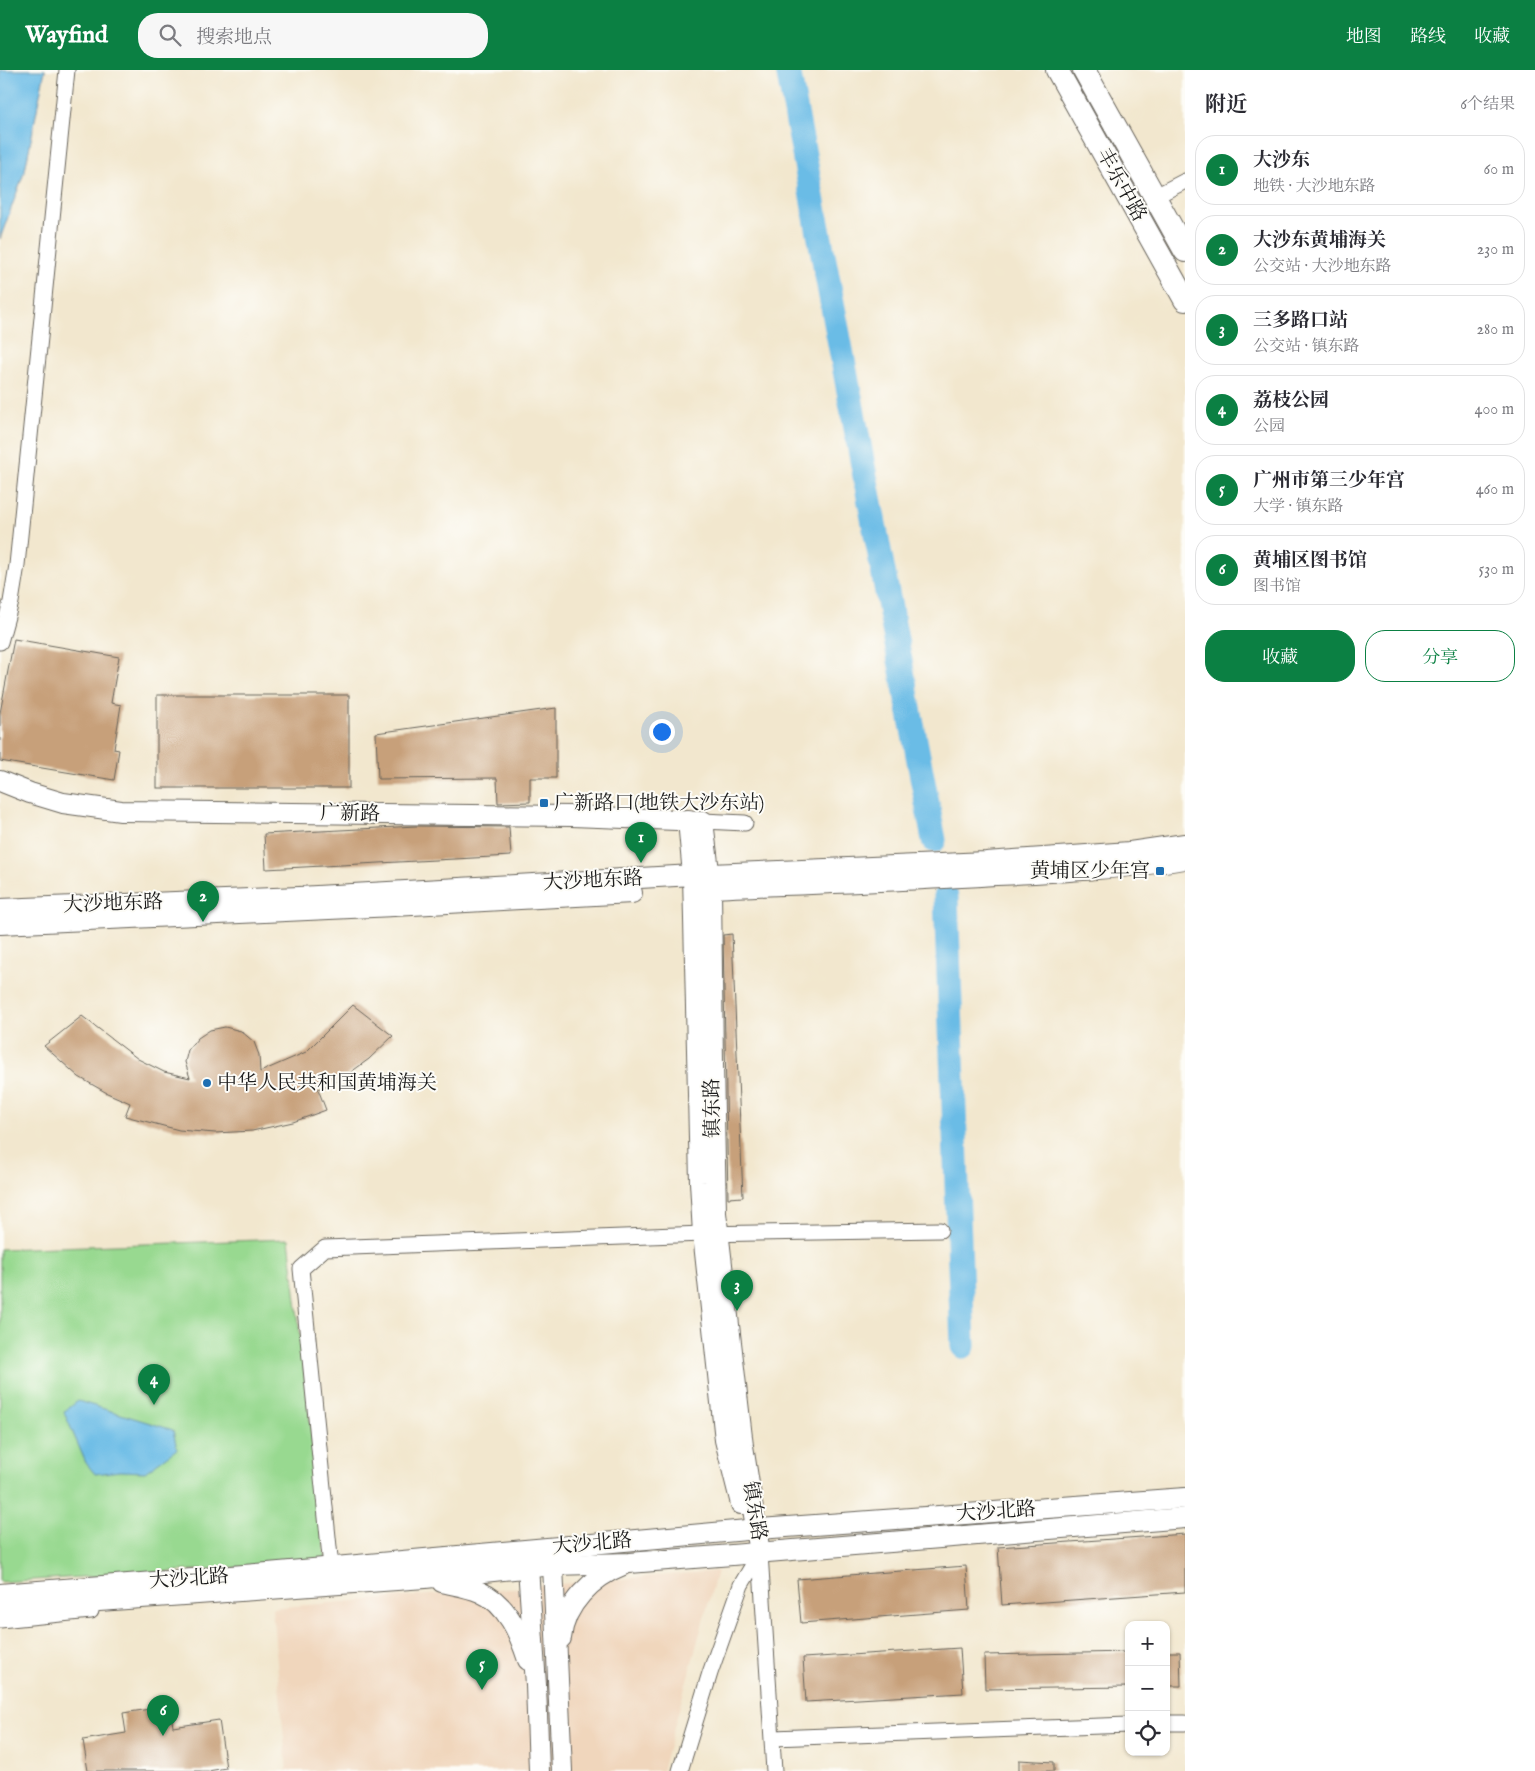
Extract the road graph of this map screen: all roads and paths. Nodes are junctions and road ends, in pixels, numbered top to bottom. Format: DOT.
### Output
graph roads {
  1 [pos="67,70"];
  2 [pos="1056,70"];
  3 [pos="1084,70"];
  4 [pos="1185,181"];
  5 [pos="1154,197"];
  6 [pos="1185,251"];
  7 [pos="1185,300"];
  8 [pos="0,642"];
  9 [pos="0,781"];
  10 [pos="696,820"];
  11 [pos="745,823"];
  12 [pos="1185,844"];
  13 [pos="1185,859"];
  14 [pos="702,882"];
  15 [pos="0,909"];
  16 [pos="0,924"];
  17 [pos="940,1230"];
  18 [pos="711,1234"];
  19 [pos="1185,1498"];
  20 [pos="1185,1518"];
  21 [pos="752,1530"];
  22 [pos="760,1553"];
  23 [pos="528,1559"];
  24 [pos="628,1563"];
  25 [pos="552,1565"];
  26 [pos="331,1568"];
  27 [pos="425,1578"];
  28 [pos="0,1594"];
  29 [pos="154,1598"];
  30 [pos="0,1608"];
  31 [pos="0,1620"];
  32 [pos="558,1674"];
  33 [pos="536,1685"];
  34 [pos="1170,1723"];
  35 [pos="1185,1723"];
  36 [pos="1125,1725"];
  37 [pos="773,1738"];
  38 [pos="539,1771"];
  39 [pos="562,1771"];
  40 [pos="680,1771"];
  41 [pos="774,1771"];
  1 -- 8 [label="street"];
  2 -- 7 [label="main road, 丰乐中路"];
  3 -- 5 [label="main road, 丰乐中路"];
  4 -- 5 [label="street"];
  5 -- 6 [label="main road, 丰乐中路"];
  9 -- 10 [label="street, 广新路"];
  10 -- 11 [label="street"];
  10 -- 14 [label="street, 镇东路"];
  12 -- 14 [label="street, 大沙地东路"];
  13 -- 14 [label="street, 大沙地东路"];
  14 -- 15 [label="street, 大沙地东路"];
  14 -- 16 [label="street, 大沙地东路"];
  14 -- 18 [label="street, 镇东路"];
  17 -- 18 [label="street"];
  18 -- 21 [label="street, 镇东路"];
  18 -- 26 [label="street"];
  19 -- 21 [label="street, 大沙北路"];
  20 -- 22 [label="street, 大沙北路"];
  21 -- 22 [label="street, 镇东路"];
  21 -- 23 [label="street, 大沙北路"];
  22 -- 24 [label="street, 大沙北路"];
  22 -- 37 [label="street"];
  22 -- 40 [label="street"];
  23 -- 25 [label="street"];
  23 -- 26 [label="street, 大沙北路"];
  23 -- 27 [label="street, 大沙北路"];
  23 -- 33 [label="street"];
  24 -- 25 [label="street, 大沙北路"];
  24 -- 32 [label="street"];
  25 -- 32 [label="street"];
  26 -- 28 [label="street, 大沙北路"];
  27 -- 29 [label="street, 大沙北路"];
  27 -- 33 [label="street"];
  29 -- 30 [label="street, 大沙北路"];
  29 -- 31 [label="street"];
  32 -- 33 [label="street"];
  32 -- 39 [label="street"];
  33 -- 38 [label="street"];
  34 -- 35 [label="street"];
  36 -- 37 [label="street"];
  37 -- 41 [label="street"];
}
